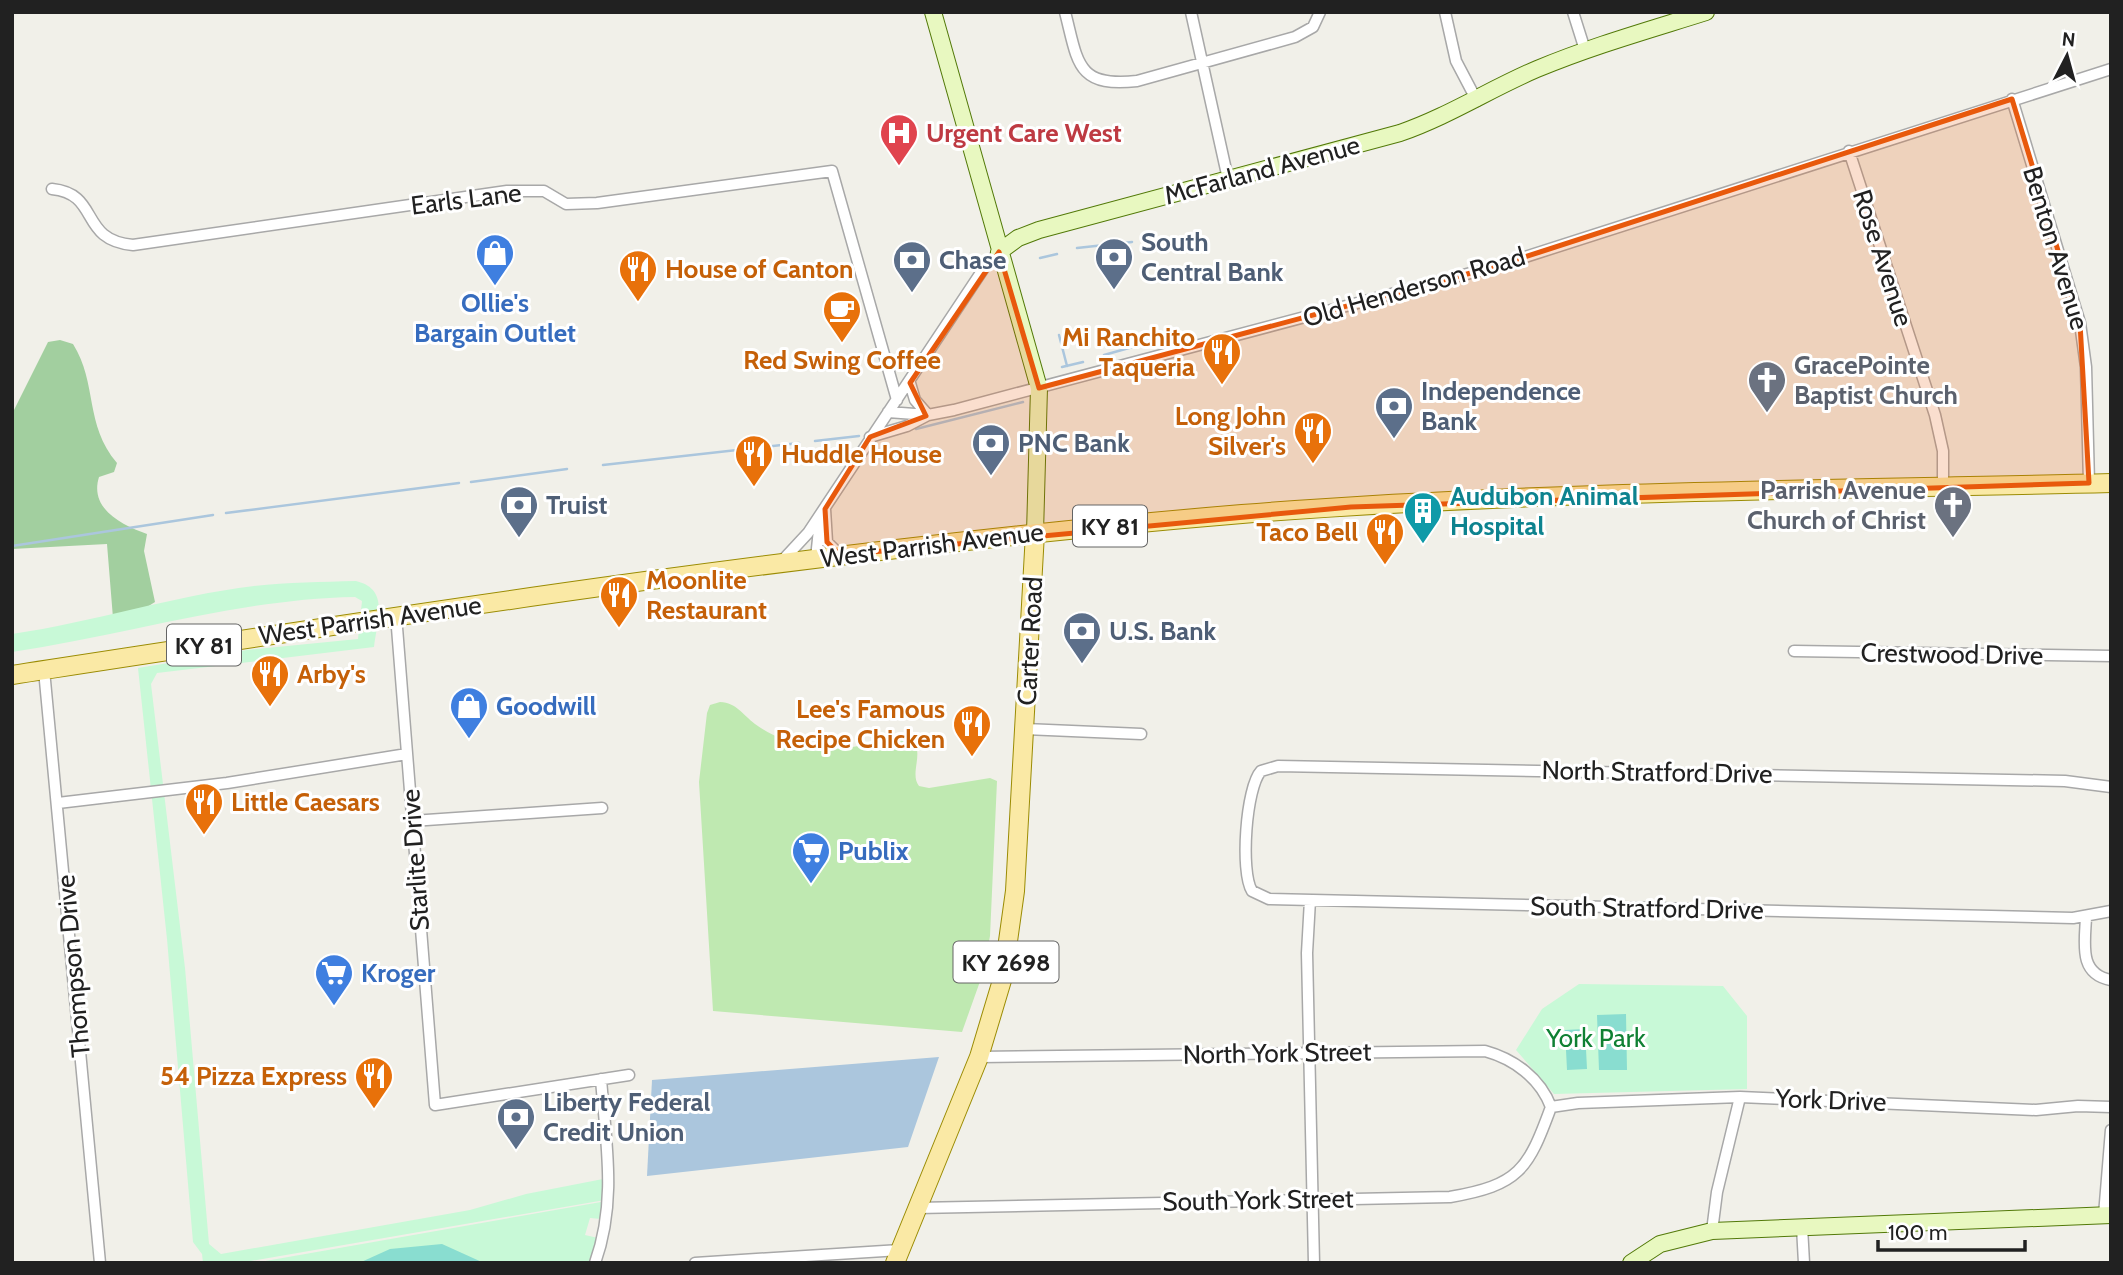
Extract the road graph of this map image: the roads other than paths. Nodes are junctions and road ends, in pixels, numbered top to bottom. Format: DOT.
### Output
graph roads {
  1 [pos="933,12"];
  2 [pos="1065,12"];
  3 [pos="1191,12"];
  4 [pos="1320,12"];
  5 [pos="1444,12"];
  6 [pos="1573,12"];
  7 [pos="1706,12"];
  8 [pos="1585,50"];
  9 [pos="1202,64"];
  10 [pos="2111,69"];
  11 [pos="2012,99"];
  12 [pos="1477,101"];
  13 [pos="1849,151"];
  14 [pos="1228,179"];
  15 [pos="52,189"];
  16 [pos="999,252"];
  17 [pos="910,383"];
  18 [pos="1039,388"];
  19 [pos="897,400"];
  20 [pos="888,412"];
  21 [pos="928,415"];
  22 [pos="870,438"];
  23 [pos="2089,483"];
  24 [pos="2111,483"];
  25 [pos="1943,487"];
  26 [pos="825,509"];
  27 [pos="1035,533"];
  28 [pos="840,555"];
  29 [pos="816,558"];
  30 [pos="778,564"];
  31 [pos="396,615"];
  32 [pos="1794,651"];
  33 [pos="2111,656"];
  34 [pos="44,670"];
  35 [pos="12,675"];
  36 [pos="1025,729"];
  37 [pos="1140,734"];
  38 [pos="407,754"];
  39 [pos="2111,787"];
  40 [pos="58,803"];
  41 [pos="601,808"];
  42 [pos="412,821"];
  43 [pos="1248,825"];
  44 [pos="1310,900"];
  45 [pos="2111,911"];
  46 [pos="2086,917"];
  47 [pos="2111,980"];
  48 [pos="1309,1052"];
  49 [pos="979,1058"];
  50 [pos="629,1075"];
  51 [pos="601,1079"];
  52 [pos="1740,1097"];
  53 [pos="1551,1107"];
  54 [pos="2111,1107"];
  55 [pos="2111,1130"];
  56 [pos="1312,1200"];
  57 [pos="917,1208"];
  58 [pos="2107,1215"];
  59 [pos="1802,1227"];
  60 [pos="1712,1231"];
  61 [pos="897,1256"];
  62 [pos="100,1263"];
  63 [pos="595,1263"];
  64 [pos="695,1263"];
  65 [pos="1314,1263"];
  66 [pos="1631,1263"];
  67 [pos="1804,1263"];
  1 -- 16 [label="street, Carter Road"];
  2 -- 9 [label="street"];
  3 -- 9 [label="street"];
  4 -- 9 [label="street"];
  5 -- 12 [label="street"];
  6 -- 8 [label="street"];
  7 -- 8 [label="street, McFarland Avenue"];
  8 -- 12 [label="street, McFarland Avenue"];
  9 -- 14 [label="street"];
  10 -- 11 [label="street, Old Henderson Road"];
  11 -- 13 [label="street, Old Henderson Road"];
  11 -- 23 [label="street, Benton Avenue"];
  12 -- 14 [label="street, McFarland Avenue"];
  13 -- 18 [label="street, Old Henderson Road"];
  13 -- 25 [label="street, Rose Avenue"];
  14 -- 16 [label="street, McFarland Avenue"];
  15 -- 19 [label="street, Earls Lane"];
  16 -- 17 [label="street, McFarland Avenue"];
  16 -- 18 [label="street, Carter Road"];
  17 -- 19 [label="street, McFarland Avenue"];
  17 -- 21 [label="street"];
  18 -- 21 [label="street, Old Henderson Road"];
  18 -- 27 [label="street, Carter Road"];
  19 -- 20 [label="street, McFarland Avenue"];
  20 -- 21 [label="street, Old Henderson Road"];
  20 -- 22 [label="street"];
  21 -- 22 [label="street"];
  22 -- 26 [label="street"];
  23 -- 24 [label="main road, West Parrish Avenue / KY 81"];
  23 -- 25 [label="main road, West Parrish Avenue / KY 81"];
  25 -- 27 [label="main road, West Parrish Avenue / KY 81"];
  26 -- 28 [label="street"];
  26 -- 29 [label="street"];
  26 -- 30 [label="street"];
  27 -- 28 [label="main road, West Parrish Avenue / KY 81"];
  27 -- 36 [label="main road, Carter Road / KY 2698"];
  28 -- 29 [label="main road, West Parrish Avenue / KY 81"];
  29 -- 30 [label="main road, West Parrish Avenue / KY 81"];
  30 -- 31 [label="main road, West Parrish Avenue / KY 81"];
  31 -- 34 [label="main road, West Parrish Avenue / KY 81"];
  31 -- 38 [label="street, Starlite Drive"];
  32 -- 33 [label="street, Crestwood Drive"];
  34 -- 35 [label="main road, West Parrish Avenue / KY 81"];
  34 -- 40 [label="street, Thompson Drive"];
  36 -- 37 [label="street"];
  36 -- 49 [label="main road, Carter Road / KY 2698"];
  38 -- 40 [label="street"];
  38 -- 42 [label="street, Starlite Drive"];
  39 -- 43 [label="street, North Stratford Drive"];
  40 -- 62 [label="street, Thompson Drive"];
  41 -- 42 [label="street"];
  42 -- 51 [label="street, Starlite Drive"];
  43 -- 44 [label="street, South Stratford Drive"];
  44 -- 46 [label="street, South Stratford Drive"];
  44 -- 48 [label="street"];
  45 -- 46 [label="street, South Stratford Drive"];
  46 -- 47 [label="street"];
  48 -- 49 [label="street, North York Street"];
  48 -- 53 [label="street, North York Street"];
  48 -- 56 [label="street"];
  49 -- 57 [label="main road, Carter Road / KY 2698"];
  50 -- 51 [label="street"];
  51 -- 63 [label="street"];
  52 -- 53 [label="street, York Drive"];
  52 -- 54 [label="street, York Drive"];
  52 -- 60 [label="street"];
  53 -- 56 [label="street, South York Street"];
  55 -- 58 [label="street"];
  56 -- 57 [label="street, South York Street"];
  56 -- 65 [label="street"];
  57 -- 61 [label="main road, Carter Road / KY 2698"];
  58 -- 59 [label="street"];
  59 -- 60 [label="street"];
  59 -- 67 [label="street"];
  60 -- 66 [label="street"];
  61 -- 64 [label="street"];
}
